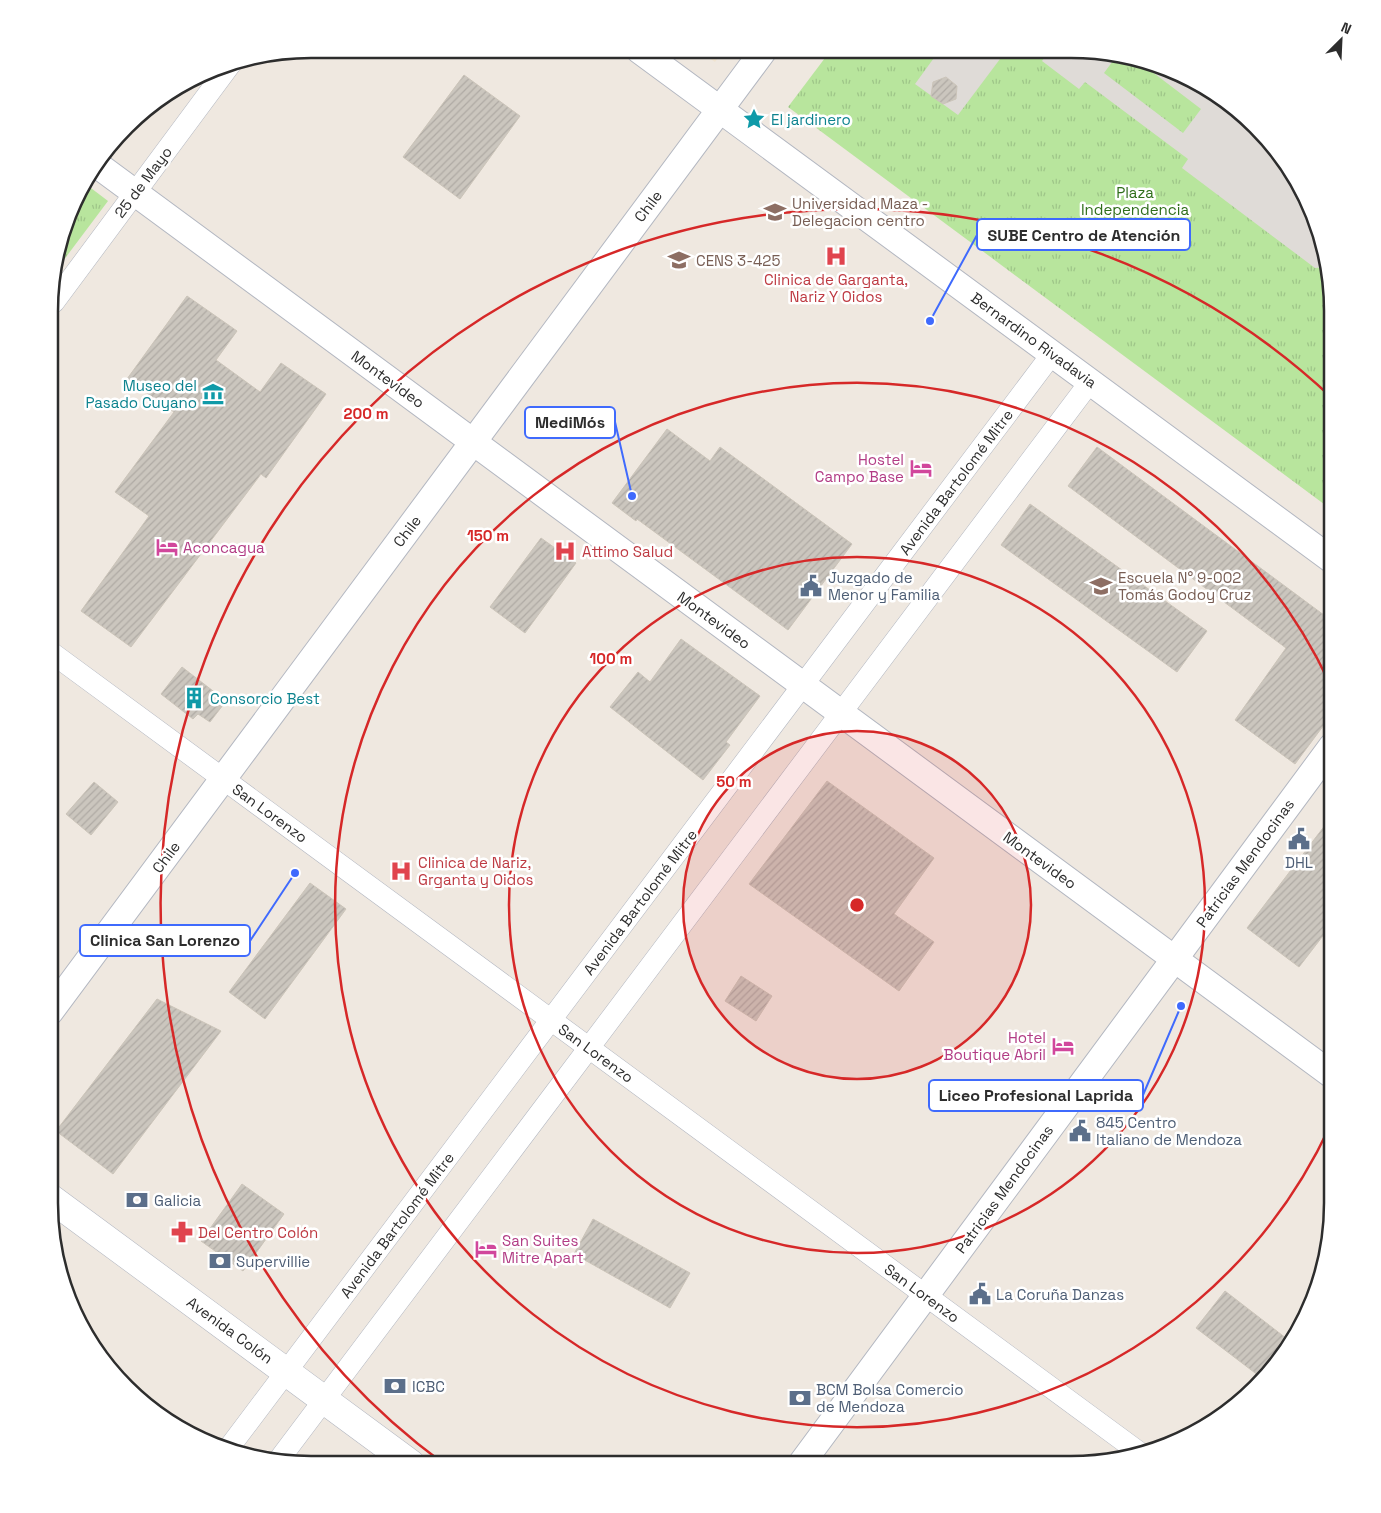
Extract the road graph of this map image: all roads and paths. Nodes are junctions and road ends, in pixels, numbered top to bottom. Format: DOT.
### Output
graph roads {
  1 [pos="650,58"];
  2 [pos="758,58"];
  3 [pos="224,73"];
  4 [pos="720,109"];
  5 [pos="101,168"];
  6 [pos="135,193"];
  7 [pos="58,297"];
  8 [pos="1052,354"];
  9 [pos="1090,382"];
  10 [pos="473,442"];
  11 [pos="1324,554"];
  12 [pos="58,657"];
  13 [pos="803,685"];
  14 [pos="841,713"];
  15 [pos="1324,757"];
  16 [pos="223,779"];
  17 [pos="1174,959"];
  18 [pos="58,1001"];
  19 [pos="551,1020"];
  20 [pos="589,1048"];
  21 [pos="1324,1069"];
  22 [pos="58,1204"];
  23 [pos="926,1295"];
  24 [pos="287,1372"];
  25 [pos="325,1400"];
  26 [pos="233,1443"];
  27 [pos="1133,1448"];
  28 [pos="284,1454"];
  29 [pos="400,1456"];
  30 [pos="807,1456"];
  1 -- 4 [label="street, Bernardino Rivadavia"];
  2 -- 4 [label="street, Chile"];
  3 -- 6 [label="street, 25 de Mayo"];
  4 -- 8 [label="street, Bernardino Rivadavia"];
  4 -- 10 [label="street, Chile"];
  5 -- 6 [label="street, Montevideo"];
  6 -- 7 [label="street, 25 de Mayo"];
  6 -- 10 [label="street, Montevideo"];
  8 -- 9 [label="street, Bernardino Rivadavia"];
  8 -- 13 [label="street, Avenida Bartolomé Mitre"];
  9 -- 11 [label="street, Bernardino Rivadavia"];
  9 -- 14 [label="street"];
  10 -- 13 [label="street, Montevideo"];
  10 -- 16 [label="street, Chile"];
  12 -- 16 [label="street, San Lorenzo"];
  13 -- 14 [label="street, Montevideo"];
  13 -- 19 [label="street, Avenida Bartolomé Mitre"];
  14 -- 17 [label="street, Montevideo"];
  14 -- 20 [label="street"];
  15 -- 17 [label="street, Patricias Mendocinas"];
  16 -- 18 [label="street, Chile"];
  16 -- 19 [label="street, San Lorenzo"];
  17 -- 21 [label="street, Montevideo"];
  17 -- 23 [label="street, Patricias Mendocinas"];
  19 -- 20 [label="street, San Lorenzo"];
  19 -- 24 [label="street, Avenida Bartolomé Mitre"];
  20 -- 23 [label="street, San Lorenzo"];
  20 -- 25 [label="street"];
  22 -- 24 [label="main road, Avenida Colón"];
  23 -- 27 [label="street, San Lorenzo"];
  23 -- 30 [label="street, Patricias Mendocinas"];
  24 -- 25 [label="main road, Avenida Colón"];
  24 -- 26 [label="street, Avenida Bartolomé Mitre"];
  25 -- 28 [label="street"];
  25 -- 29 [label="main road, Avenida Colón"];
}
